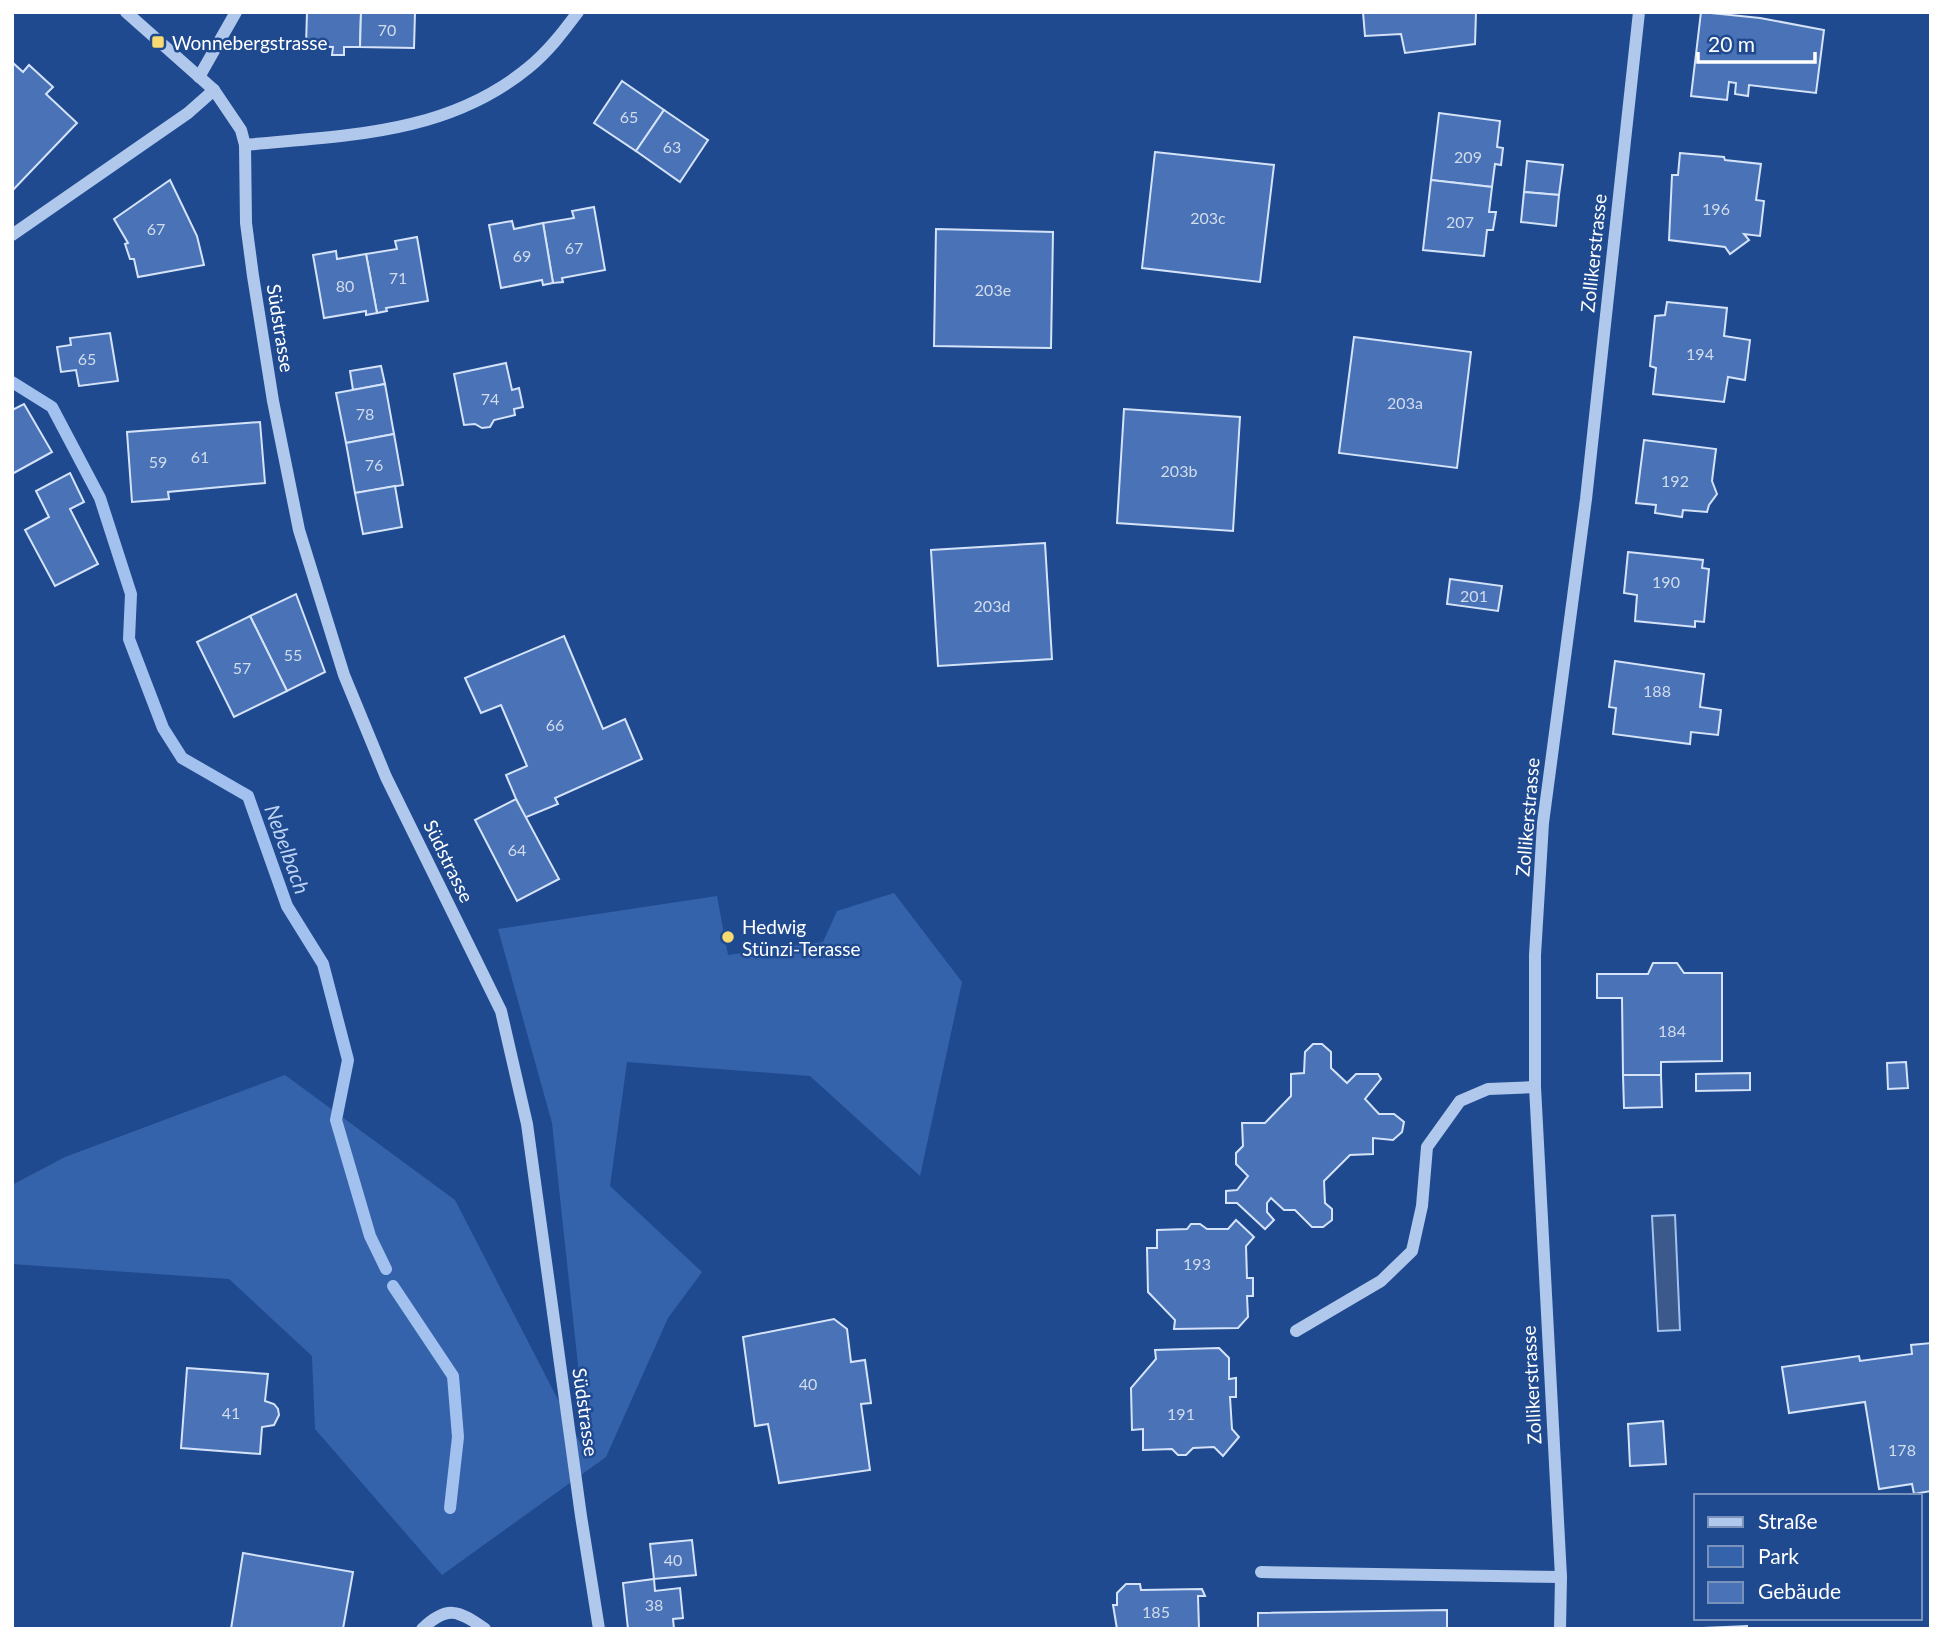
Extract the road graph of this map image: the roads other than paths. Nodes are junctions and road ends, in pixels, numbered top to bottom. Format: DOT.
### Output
graph roads {
  1 [pos="126,12"];
  2 [pos="236,12"];
  3 [pos="578,12"];
  4 [pos="1639,12"];
  5 [pos="199,76"];
  6 [pos="214,90"];
  7 [pos="245,145"];
  8 [pos="12,235"];
  9 [pos="1535,1087"];
  10 [pos="1296,1331"];
  11 [pos="1261,1572"];
  12 [pos="1561,1577"];
  13 [pos="422,1629"];
  14 [pos="485,1629"];
  15 [pos="599,1629"];
  16 [pos="1560,1629"];
  1 -- 5 [label="street, Südstrasse"];
  2 -- 5 [label="street"];
  3 -- 7 [label="street"];
  4 -- 9 [label="street, Zollikerstrasse"];
  5 -- 6 [label="street, Südstrasse"];
  6 -- 7 [label="street, Südstrasse"];
  6 -- 8 [label="street"];
  7 -- 15 [label="street, Südstrasse"];
  9 -- 10 [label="street"];
  9 -- 12 [label="street, Zollikerstrasse"];
  11 -- 12 [label="street"];
  12 -- 16 [label="street, Zollikerstrasse"];
  13 -- 14 [label="street"];
}
